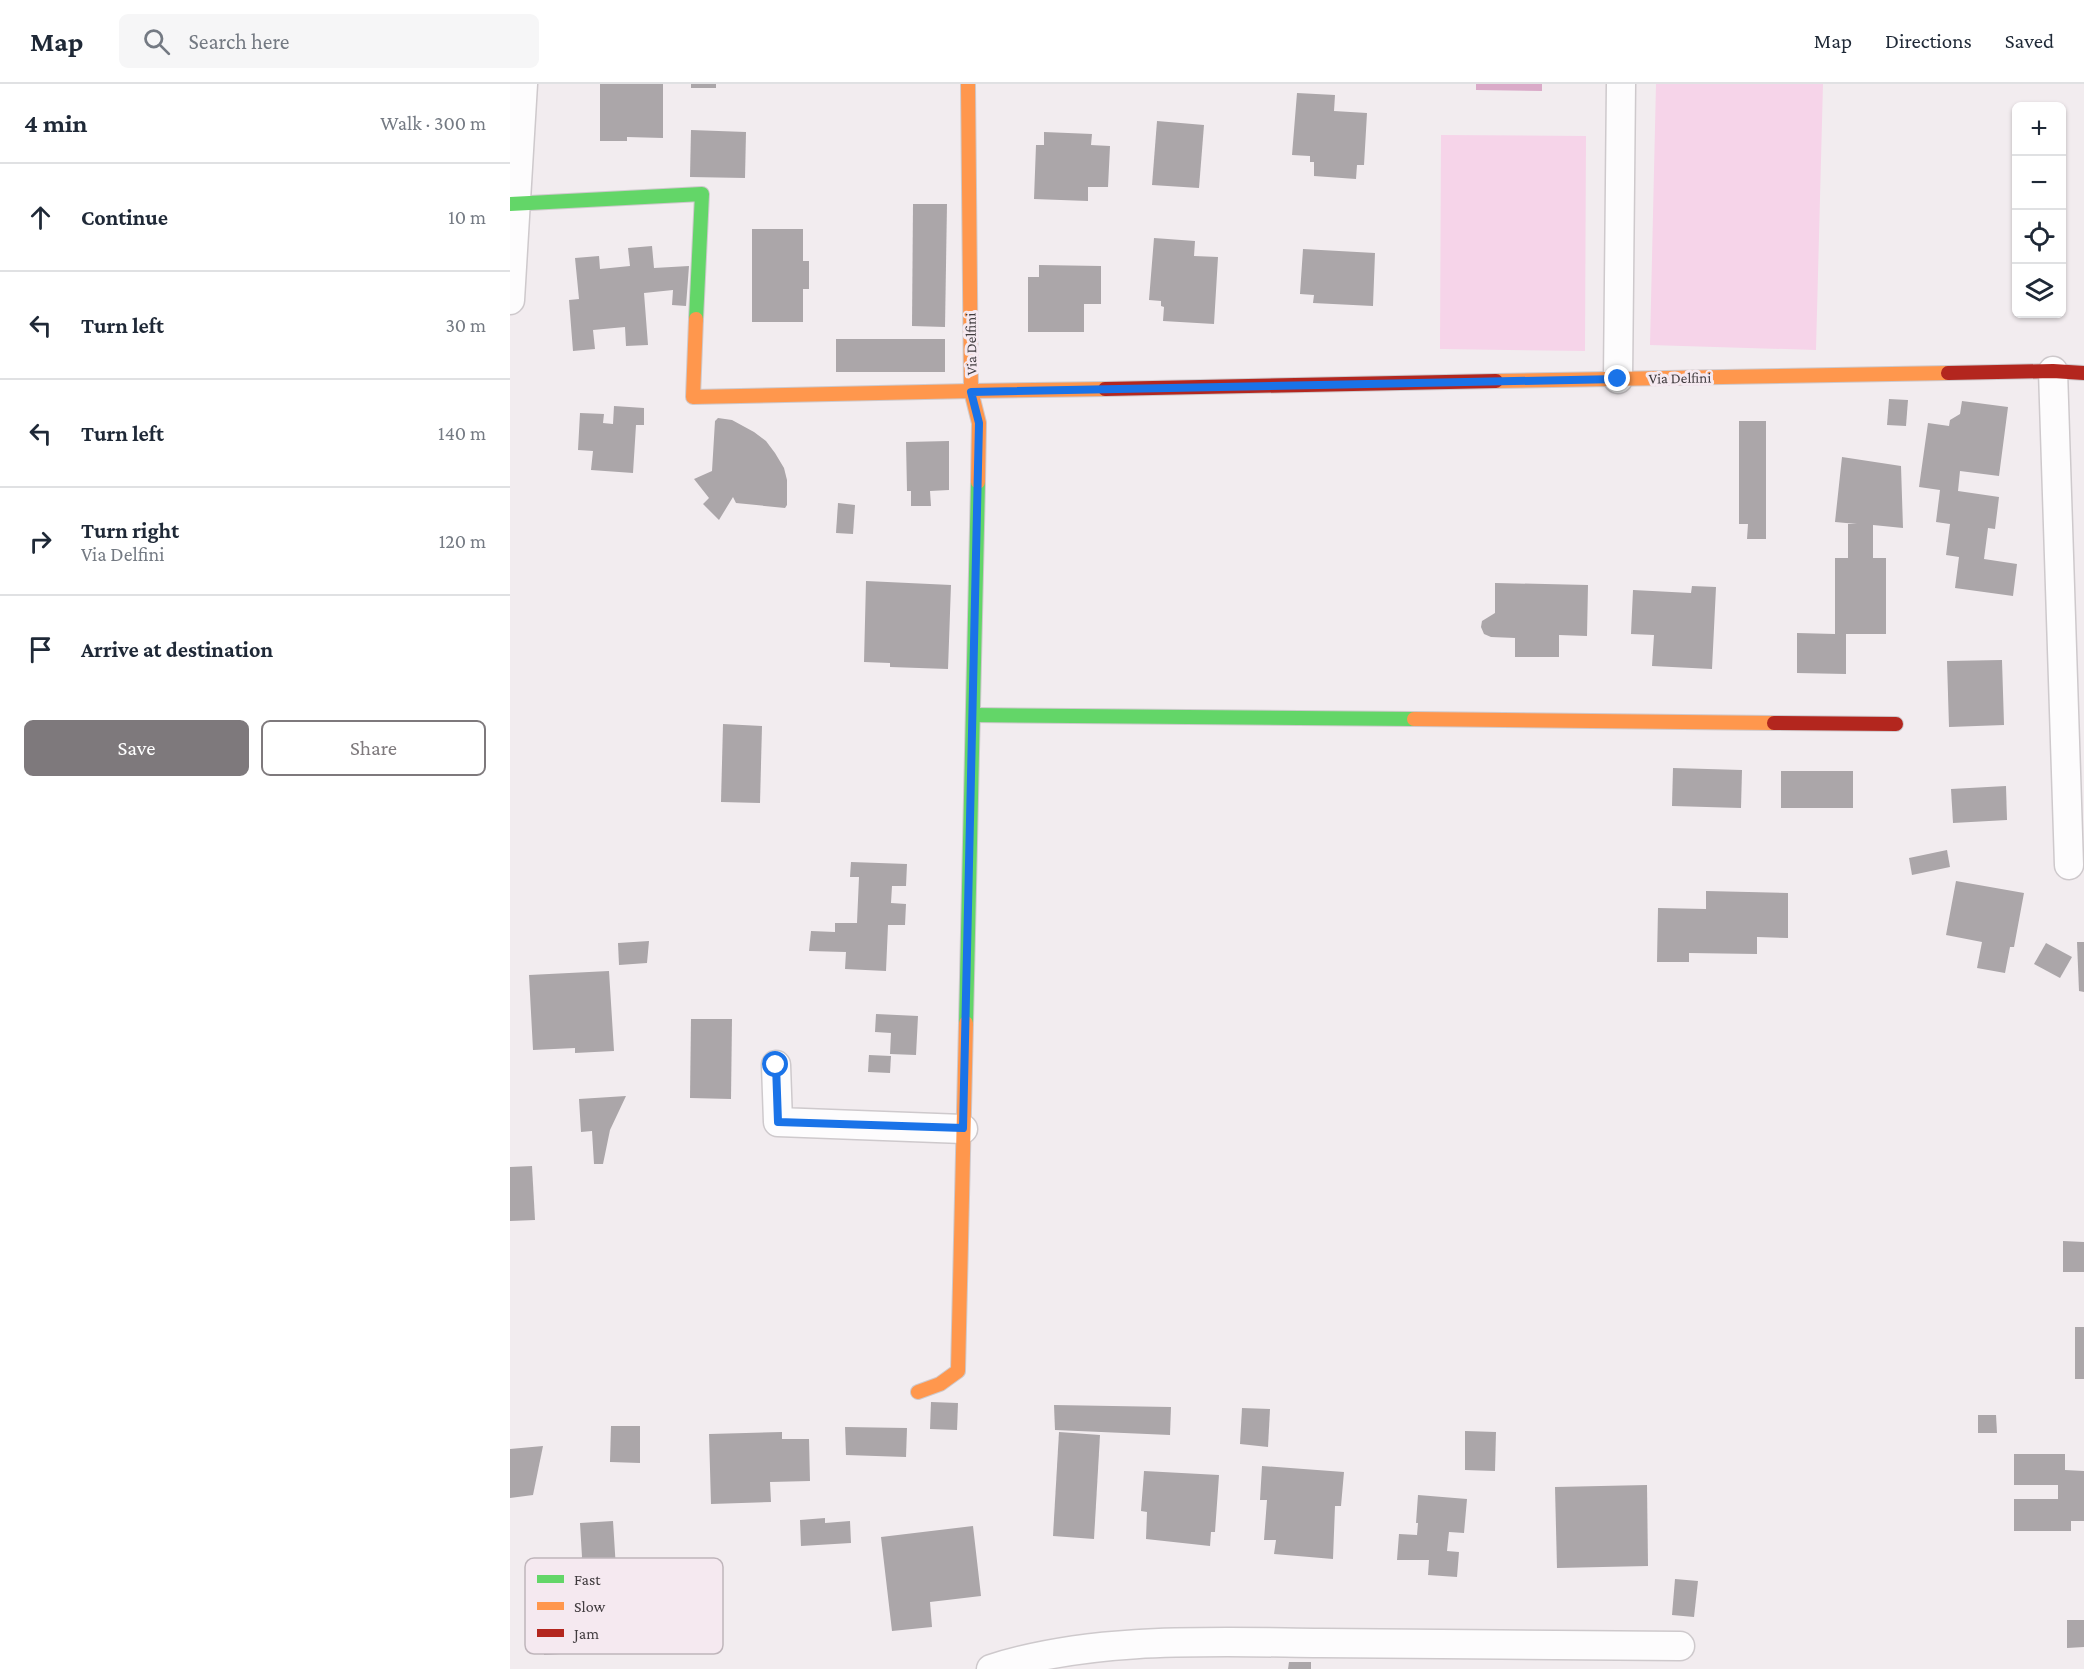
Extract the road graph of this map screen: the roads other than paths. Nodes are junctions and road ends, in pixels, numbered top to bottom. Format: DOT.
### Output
graph roads {
  1 [pos="523,84"];
  2 [pos="968,84"];
  3 [pos="1621,84"];
  4 [pos="513,204"];
  5 [pos="510,300"];
  6 [pos="2053,371"];
  7 [pos="2084,373"];
  8 [pos="1618,379"];
  9 [pos="971,392"];
  10 [pos="973,715"];
  11 [pos="1896,724"];
  12 [pos="2068,865"];
  13 [pos="776,1065"];
  14 [pos="963,1128"];
  15 [pos="918,1392"];
  16 [pos="1680,1646"];
  17 [pos="1006,1667"];
  1 -- 4 [label="street"];
  2 -- 9 [label="street, Via Delfini"];
  3 -- 8 [label="street"];
  4 -- 5 [label="street"];
  4 -- 9 [label="street"];
  6 -- 7 [label="street, Via Delfini"];
  6 -- 8 [label="street, Via Delfini"];
  6 -- 12 [label="street"];
  8 -- 9 [label="street, Via Delfini"];
  9 -- 10 [label="street"];
  10 -- 11 [label="street"];
  10 -- 14 [label="street"];
  13 -- 14 [label="street"];
  14 -- 15 [label="street"];
  16 -- 17 [label="street"];
}
